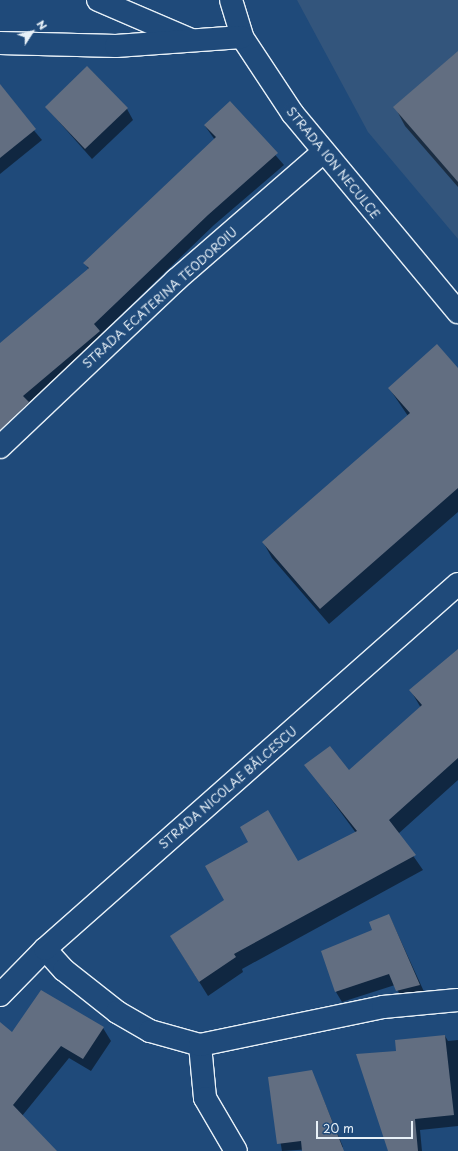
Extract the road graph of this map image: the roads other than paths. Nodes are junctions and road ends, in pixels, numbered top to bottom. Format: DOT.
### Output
graph roads {
  1 [pos="98,0"];
  2 [pos="231,0"];
  3 [pos="242,38"];
  4 [pos="194,42"];
  5 [pos="0,43"];
  6 [pos="322,153"];
  7 [pos="458,312"];
  8 [pos="0,446"];
  9 [pos="458,584"];
  10 [pos="45,949"];
  11 [pos="0,995"];
  12 [pos="458,1000"];
  13 [pos="200,1045"];
  14 [pos="236,1151"];
  1 -- 4 [label="street"];
  2 -- 3 [label="street, STRADA ION NECULCE"];
  3 -- 4 [label="street"];
  3 -- 6 [label="street, STRADA ION NECULCE"];
  4 -- 5 [label="street"];
  6 -- 7 [label="street, STRADA ION NECULCE"];
  6 -- 8 [label="street, STRADA ECATERINA TEODOROIU"];
  9 -- 10 [label="street, STRADA NICOLAE BĂLCESCU"];
  10 -- 11 [label="street, STRADA NICOLAE BĂLCESCU"];
  10 -- 13 [label="street"];
  12 -- 13 [label="street"];
  13 -- 14 [label="street"];
}
